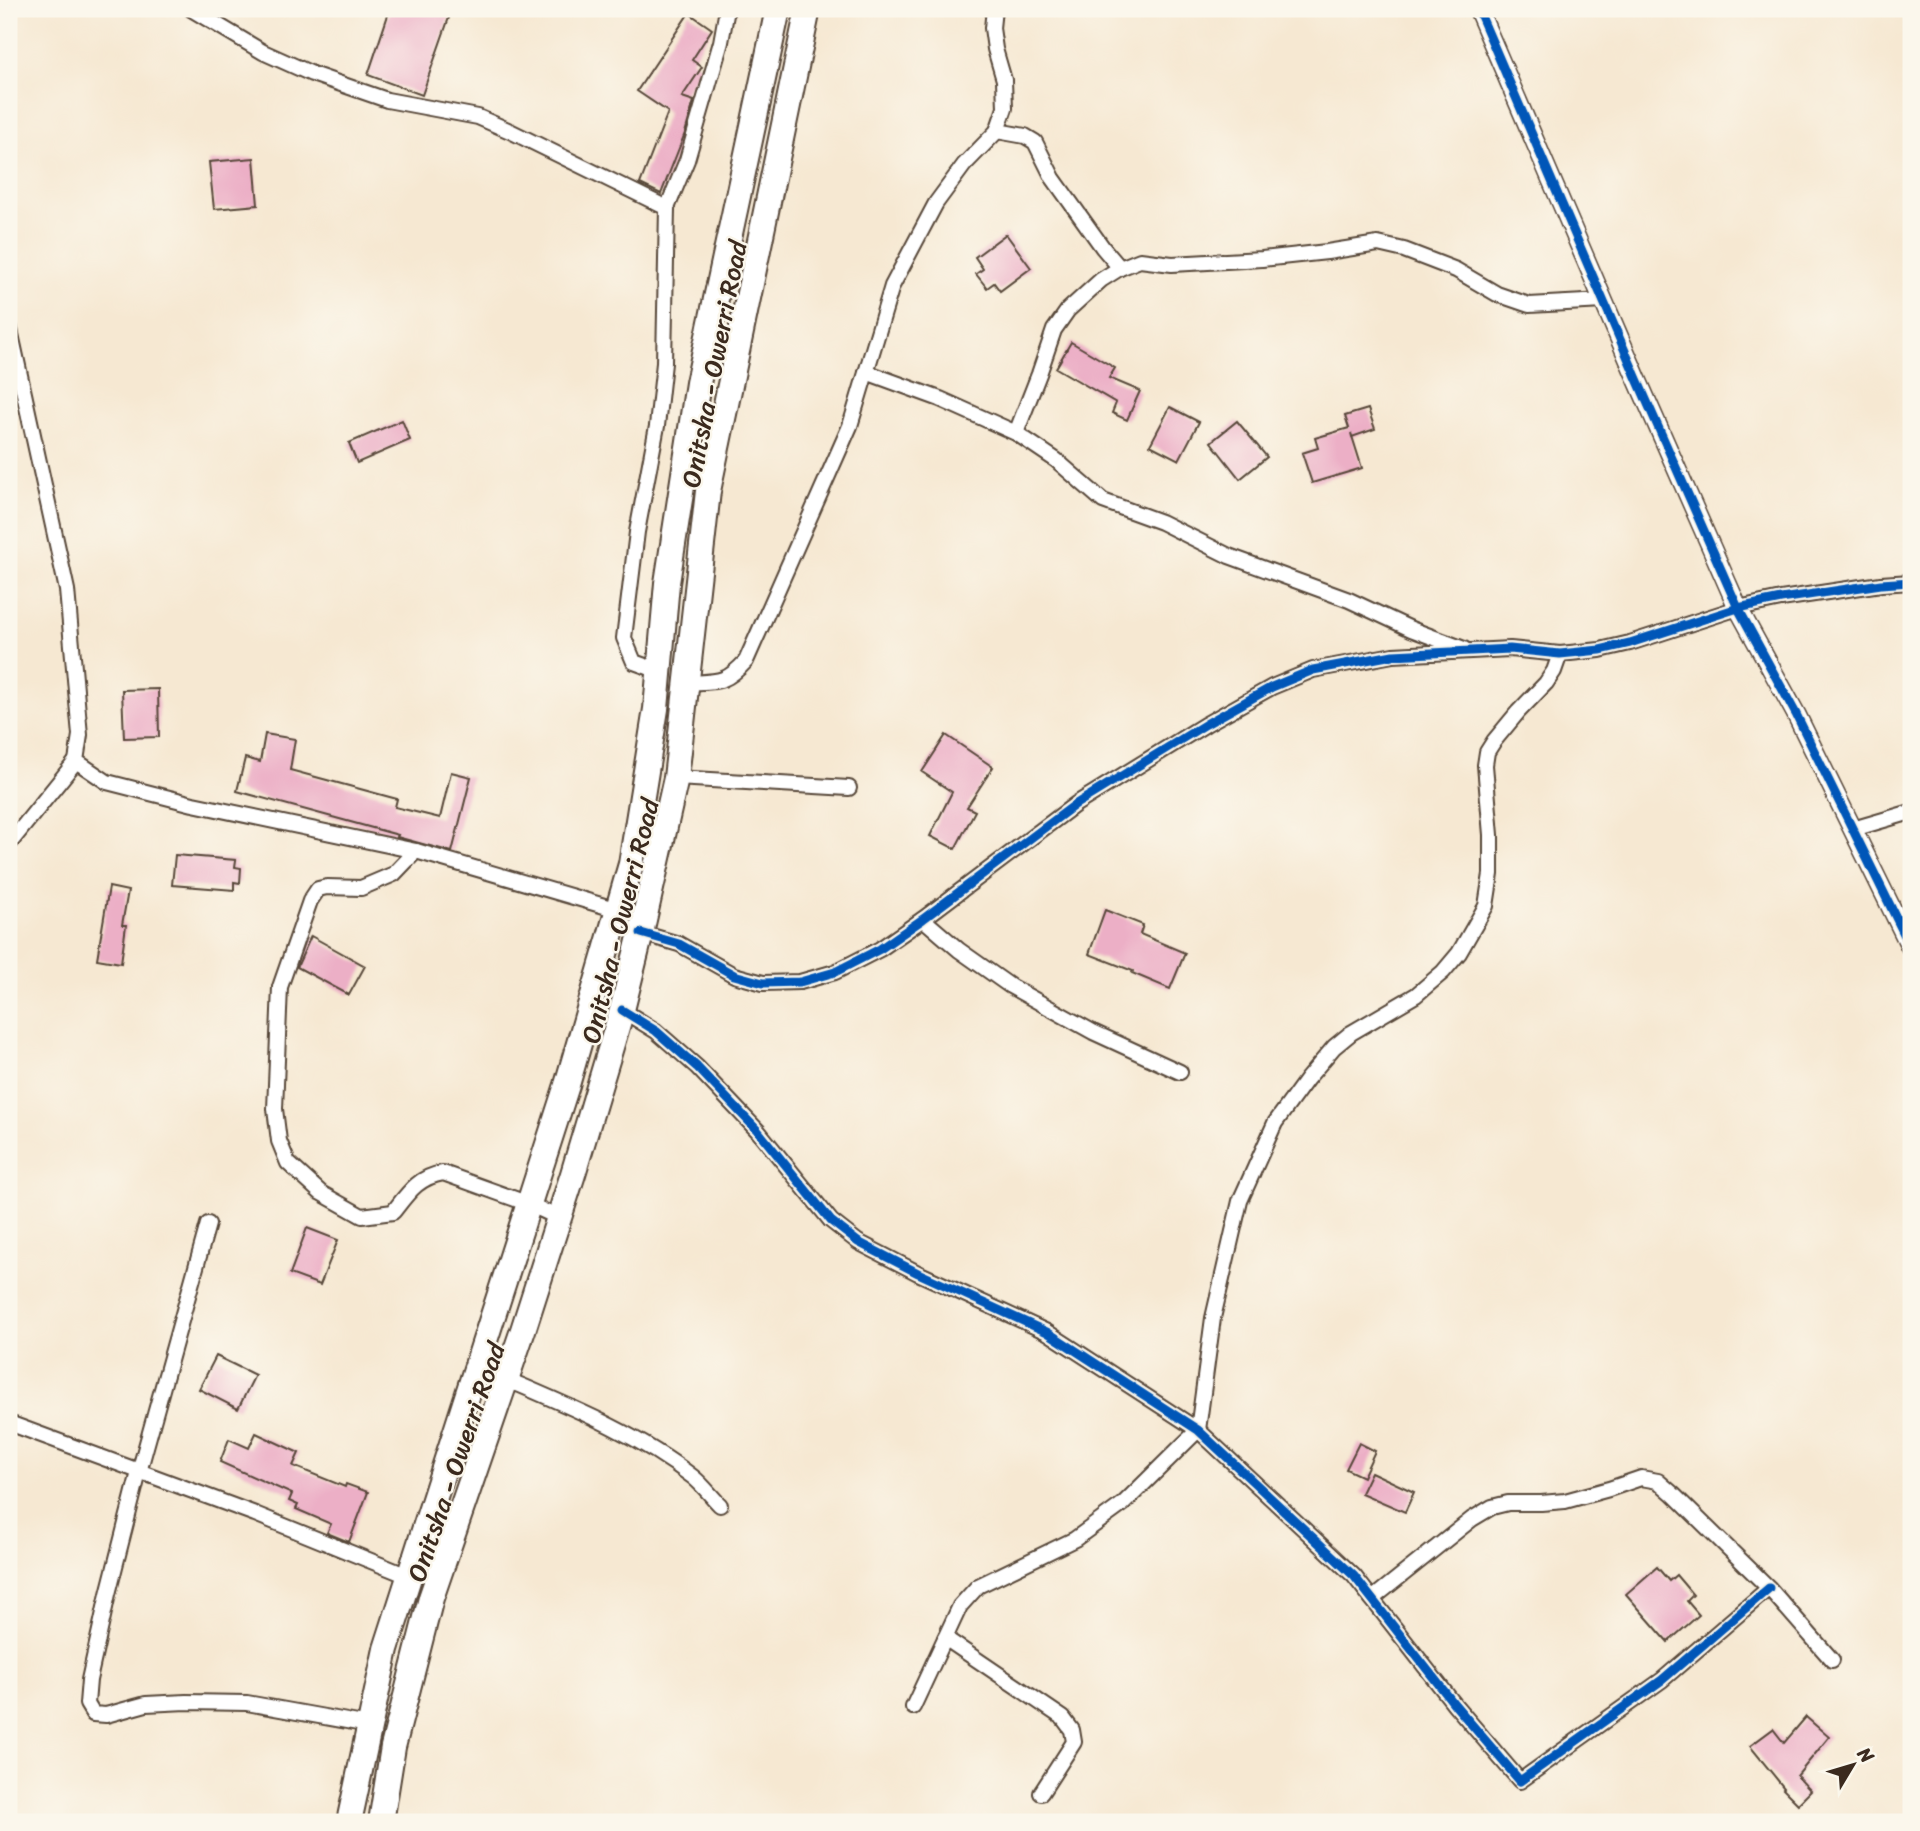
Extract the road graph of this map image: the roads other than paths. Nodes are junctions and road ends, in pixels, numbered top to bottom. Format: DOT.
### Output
graph roads {
  1 [pos="191,9"];
  2 [pos="727,9"];
  3 [pos="778,9"];
  4 [pos="808,9"];
  5 [pos="994,9"];
  6 [pos="1478,9"];
  7 [pos="997,131"];
  8 [pos="667,208"];
  9 [pos="1120,268"];
  10 [pos="1604,301"];
  11 [pos="9,325"];
  12 [pos="866,372"];
  13 [pos="1016,433"];
  14 [pos="1911,582"];
  15 [pos="1738,608"];
  16 [pos="1471,651"];
  17 [pos="1560,654"];
  18 [pos="659,671"];
  19 [pos="687,684"];
  20 [pos="76,761"];
  21 [pos="676,778"];
  22 [pos="849,788"];
  23 [pos="1911,812"];
  24 [pos="15,827"];
  25 [pos="1853,829"];
  26 [pos="9,844"];
  27 [pos="416,851"];
  28 [pos="618,910"];
  29 [pos="923,919"];
  30 [pos="641,933"];
  31 [pos="1911,948"];
  32 [pos="622,1010"];
  33 [pos="1180,1072"];
  34 [pos="529,1204"];
  35 [pos="559,1218"];
  36 [pos="208,1224"];
  37 [pos="506,1379"];
  38 [pos="9,1423"];
  39 [pos="1198,1430"];
  40 [pos="139,1472"];
  41 [pos="720,1505"];
  42 [pos="408,1576"];
  43 [pos="1769,1588"];
  44 [pos="1372,1600"];
  45 [pos="945,1638"];
  46 [pos="1832,1660"];
  47 [pos="913,1707"];
  48 [pos="369,1725"];
  49 [pos="1041,1793"];
  50 [pos="349,1822"];
  51 [pos="381,1822"];
  1 -- 8 [label="street"];
  2 -- 8 [label="street"];
  3 -- 18 [label="highway, Onitsha - Owerri Road"];
  4 -- 19 [label="highway, Onitsha - Owerri Road"];
  5 -- 7 [label="street"];
  6 -- 10 [label="street"];
  7 -- 9 [label="street"];
  7 -- 12 [label="street"];
  8 -- 18 [label="street"];
  9 -- 10 [label="street"];
  9 -- 13 [label="street"];
  10 -- 15 [label="street"];
  11 -- 20 [label="street"];
  12 -- 13 [label="street"];
  12 -- 19 [label="street"];
  13 -- 16 [label="street"];
  14 -- 15 [label="street"];
  15 -- 17 [label="street"];
  15 -- 25 [label="street"];
  16 -- 17 [label="street"];
  16 -- 29 [label="street"];
  17 -- 39 [label="street"];
  18 -- 28 [label="highway, Onitsha - Owerri Road"];
  19 -- 21 [label="highway, Onitsha - Owerri Road"];
  20 -- 24 [label="street"];
  20 -- 27 [label="street"];
  21 -- 22 [label="street"];
  21 -- 30 [label="highway, Onitsha - Owerri Road"];
  23 -- 25 [label="street"];
  24 -- 26 [label="street"];
  25 -- 31 [label="street"];
  27 -- 28 [label="street"];
  27 -- 34 [label="street"];
  28 -- 34 [label="highway, Onitsha - Owerri Road"];
  29 -- 30 [label="street"];
  29 -- 33 [label="street"];
  30 -- 32 [label="highway, Onitsha - Owerri Road"];
  32 -- 35 [label="highway, Onitsha - Owerri Road"];
  32 -- 39 [label="street"];
  34 -- 35 [label="street"];
  34 -- 42 [label="highway, Onitsha - Owerri Road"];
  35 -- 37 [label="highway, Onitsha - Owerri Road"];
  36 -- 40 [label="street"];
  37 -- 41 [label="street"];
  37 -- 51 [label="highway, Onitsha - Owerri Road"];
  38 -- 40 [label="street"];
  39 -- 44 [label="street"];
  39 -- 45 [label="street"];
  40 -- 42 [label="street"];
  40 -- 48 [label="street"];
  42 -- 48 [label="highway, Onitsha - Owerri Road"];
  43 -- 44 [label="street"];
  43 -- 44 [label="street"];
  43 -- 46 [label="street"];
  45 -- 47 [label="street"];
  45 -- 49 [label="street"];
  48 -- 50 [label="highway, Onitsha - Owerri Road"];
}
